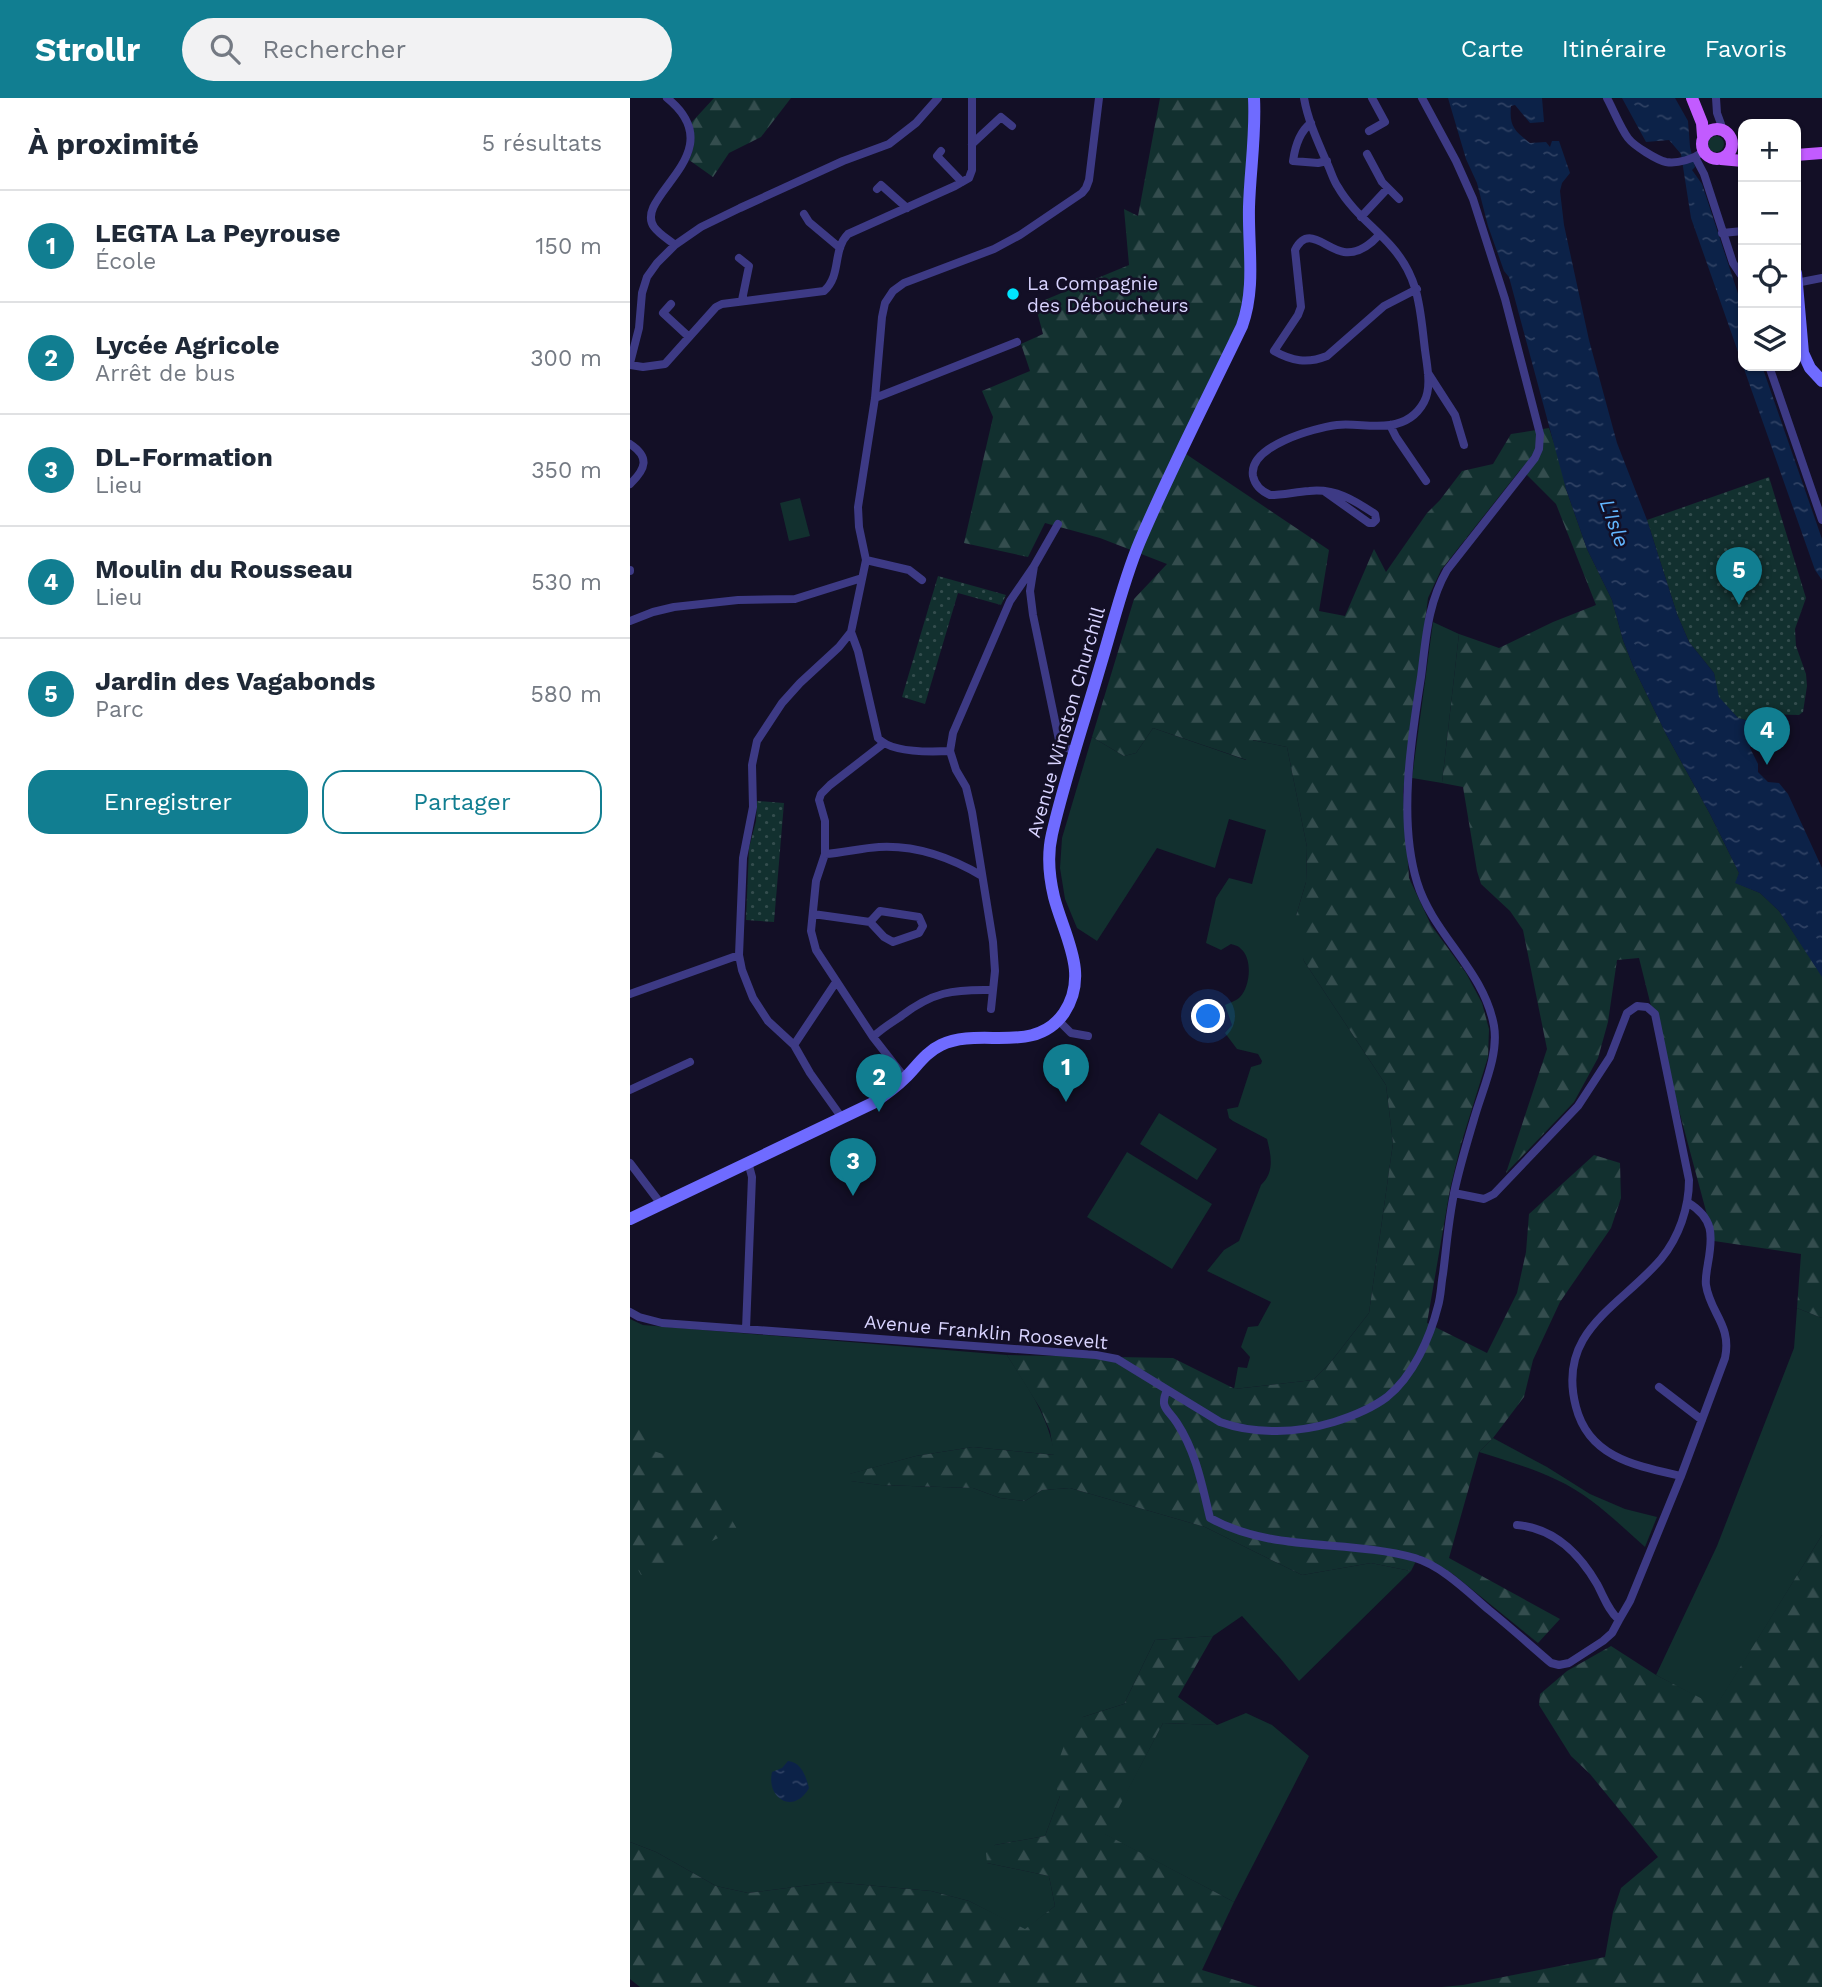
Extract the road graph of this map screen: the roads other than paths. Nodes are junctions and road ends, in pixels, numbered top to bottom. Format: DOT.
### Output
graph roads {
  1 [pos="667,98"];
  2 [pos="938,98"];
  3 [pos="972,98"];
  4 [pos="1100,98"];
  5 [pos="1255,98"];
  6 [pos="1304,98"];
  7 [pos="1372,98"];
  8 [pos="1422,98"];
  9 [pos="1607,98"];
  10 [pos="1716,98"];
  11 [pos="1694,102"];
  12 [pos="1311,123"];
  13 [pos="1012,126"];
  14 [pos="1718,129"];
  15 [pos="1369,131"];
  16 [pos="1703,136"];
  17 [pos="972,144"];
  18 [pos="1738,148"];
  19 [pos="941,151"];
  20 [pos="1822,153"];
  21 [pos="1367,154"];
  22 [pos="1697,155"];
  23 [pos="1801,155"];
  24 [pos="1721,159"];
  25 [pos="1326,161"];
  26 [pos="1738,161"];
  27 [pos="962,182"];
  28 [pos="1387,188"];
  29 [pos="877,189"];
  30 [pos="1399,199"];
  31 [pos="907,208"];
  32 [pos="804,214"];
  33 [pos="1361,216"];
  34 [pos="1738,231"];
  35 [pos="1722,233"];
  36 [pos="1380,235"];
  37 [pos="675,245"];
  38 [pos="840,248"];
  39 [pos="739,258"];
  40 [pos="1738,270"];
  41 [pos="1822,278"];
  42 [pos="1801,282"];
  43 [pos="1417,289"];
  44 [pos="742,300"];
  45 [pos="671,304"];
  46 [pos="1798,308"];
  47 [pos="689,337"];
  48 [pos="1017,342"];
  49 [pos="630,364"];
  50 [pos="1771,371"];
  51 [pos="1428,373"];
  52 [pos="1822,381"];
  53 [pos="875,398"];
  54 [pos="1390,425"];
  55 [pos="630,444"];
  56 [pos="1464,445"];
  57 [pos="1426,481"];
  58 [pos="630,484"];
  59 [pos="1324,491"];
  60 [pos="1822,520"];
  61 [pos="1058,524"];
  62 [pos="866,560"];
  63 [pos="1034,566"];
  64 [pos="862,578"];
  65 [pos="922,580"];
  66 [pos="630,621"];
  67 [pos="852,632"];
  68 [pos="883,744"];
  69 [pos="950,751"];
  70 [pos="1075,752"];
  71 [pos="825,854"];
  72 [pos="982,876"];
  73 [pos="813,914"];
  74 [pos="870,922"];
  75 [pos="739,955"];
  76 [pos="836,982"];
  77 [pos="993,990"];
  78 [pos="630,994"];
  79 [pos="991,1009"];
  80 [pos="1058,1020"];
  81 [pos="1088,1036"];
  82 [pos="873,1037"];
  83 [pos="794,1045"];
  84 [pos="690,1062"];
  85 [pos="905,1078"];
  86 [pos="630,1090"];
  87 [pos="842,1118"];
  88 [pos="748,1162"];
  89 [pos="630,1163"];
  90 [pos="1454,1193"];
  91 [pos="1687,1202"];
  92 [pos="661,1204"];
  93 [pos="630,1219"];
  94 [pos="630,1312"];
  95 [pos="746,1329"];
  96 [pos="1659,1387"];
  97 [pos="1167,1390"];
  98 [pos="1702,1420"];
  99 [pos="1681,1476"];
  100 [pos="1517,1525"];
  101 [pos="1619,1620"];
  1 -- 37 [label="street"];
  2 -- 37 [label="street"];
  3 -- 17 [label="street"];
  4 -- 53 [label="street"];
  5 -- 70 [label="main road, Avenue Winston Churchill"];
  6 -- 12 [label="street"];
  7 -- 15 [label="street"];
  8 -- 90 [label="street, Avenue Franklin Roosevelt"];
  9 -- 22 [label="street"];
  10 -- 14 [label="street"];
  11 -- 14 [label="main road"];
  11 -- 16 [label="main road"];
  12 -- 25 [label="street"];
  12 -- 25 [label="street"];
  13 -- 17 [label="street"];
  14 -- 16 [label="main road"];
  14 -- 18 [label="main road"];
  16 -- 22 [label="main road"];
  17 -- 27 [label="street"];
  18 -- 24 [label="main road"];
  19 -- 27 [label="street"];
  20 -- 23 [label="main road"];
  21 -- 28 [label="street"];
  22 -- 24 [label="main road"];
  22 -- 35 [label="street"];
  24 -- 26 [label="main road"];
  25 -- 33 [label="street"];
  27 -- 31 [label="street"];
  28 -- 30 [label="street"];
  28 -- 33 [label="street"];
  29 -- 31 [label="street"];
  31 -- 38 [label="street"];
  32 -- 38 [label="street"];
  33 -- 36 [label="street"];
  34 -- 35 [label="street"];
  35 -- 40 [label="street"];
  36 -- 43 [label="street"];
  36 -- 43 [label="street"];
  37 -- 49 [label="street"];
  38 -- 44 [label="street"];
  39 -- 44 [label="street"];
  41 -- 42 [label="street"];
  43 -- 51 [label="street"];
  44 -- 47 [label="street"];
  45 -- 47 [label="street"];
  46 -- 52 [label="main road"];
  47 -- 49 [label="street"];
  48 -- 53 [label="street"];
  50 -- 60 [label="street"];
  51 -- 54 [label="street"];
  51 -- 56 [label="street"];
  53 -- 62 [label="street"];
  54 -- 57 [label="street"];
  54 -- 59 [label="street"];
  55 -- 58 [label="street"];
  59 -- 59 [label="street"];
  61 -- 63 [label="street"];
  62 -- 64 [label="street"];
  62 -- 65 [label="street"];
  63 -- 69 [label="street"];
  63 -- 70 [label="street"];
  64 -- 66 [label="street"];
  64 -- 67 [label="street"];
  67 -- 68 [label="street"];
  67 -- 75 [label="street"];
  68 -- 69 [label="street"];
  68 -- 71 [label="street"];
  69 -- 72 [label="street"];
  70 -- 80 [label="main road, Avenue Winston Churchill"];
  71 -- 72 [label="street"];
  71 -- 73 [label="street"];
  72 -- 77 [label="street"];
  73 -- 74 [label="street"];
  73 -- 76 [label="street"];
  74 -- 74 [label="street"];
  75 -- 78 [label="street"];
  75 -- 83 [label="street"];
  76 -- 82 [label="street"];
  76 -- 83 [label="street"];
  77 -- 79 [label="street"];
  77 -- 82 [label="street"];
  80 -- 81 [label="street"];
  80 -- 85 [label="main road"];
  82 -- 85 [label="street"];
  83 -- 87 [label="street"];
  84 -- 86 [label="street"];
  85 -- 87 [label="main road"];
  87 -- 88 [label="main road"];
  88 -- 92 [label="main road"];
  88 -- 95 [label="street"];
  89 -- 92 [label="street"];
  90 -- 91 [label="street"];
  90 -- 97 [label="street, Avenue Franklin Roosevelt"];
  91 -- 98 [label="street"];
  91 -- 99 [label="street"];
  92 -- 93 [label="main road"];
  94 -- 95 [label="street, Avenue Franklin Roosevelt"];
  95 -- 97 [label="street, Avenue Franklin Roosevelt"];
  96 -- 98 [label="street"];
  97 -- 101 [label="street"];
  98 -- 99 [label="street"];
  99 -- 101 [label="street"];
  100 -- 101 [label="street"];
}
